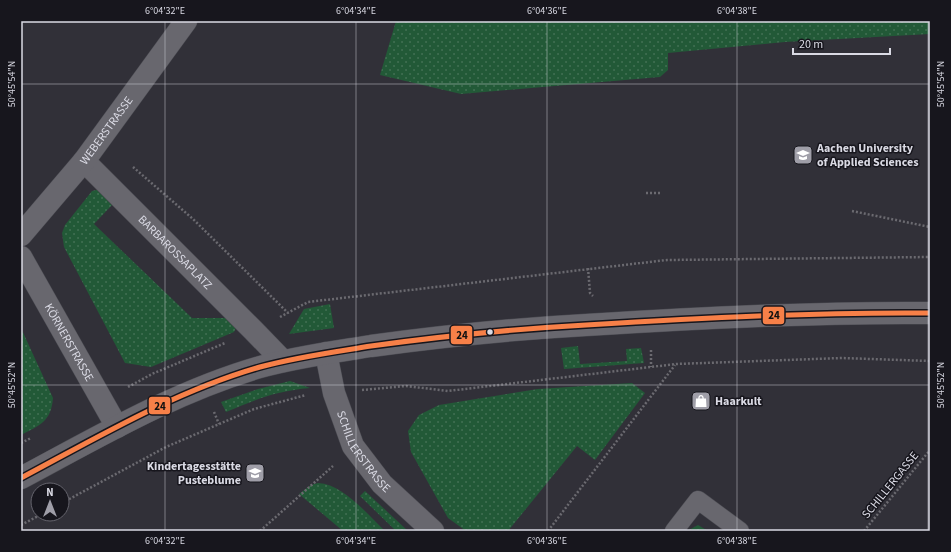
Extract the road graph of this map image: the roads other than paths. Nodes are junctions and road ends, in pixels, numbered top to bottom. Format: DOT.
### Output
graph roads {
  1 [pos="186,21"];
  2 [pos="84,161"];
  3 [pos="21,235"];
  4 [pos="21,257"];
  5 [pos="930,313"];
  6 [pos="326,353"];
  7 [pos="283,361"];
  8 [pos="117,427"];
  9 [pos="21,478"];
  10 [pos="434,531"];
  11 [pos="674,531"];
  12 [pos="740,531"];
  1 -- 2 [label="street, WEBERSTRASSE"];
  2 -- 3 [label="street, WEBERSTRASSE"];
  2 -- 7 [label="street, BARBAROSSAPLATZ"];
  4 -- 8 [label="street, KÖRNERSTRASSE"];
  5 -- 6 [label="street"];
  6 -- 7 [label="street"];
  6 -- 10 [label="street, SCHILLERSTRASSE"];
  7 -- 8 [label="street"];
  8 -- 9 [label="street"];
  11 -- 12 [label="lane"];
}
